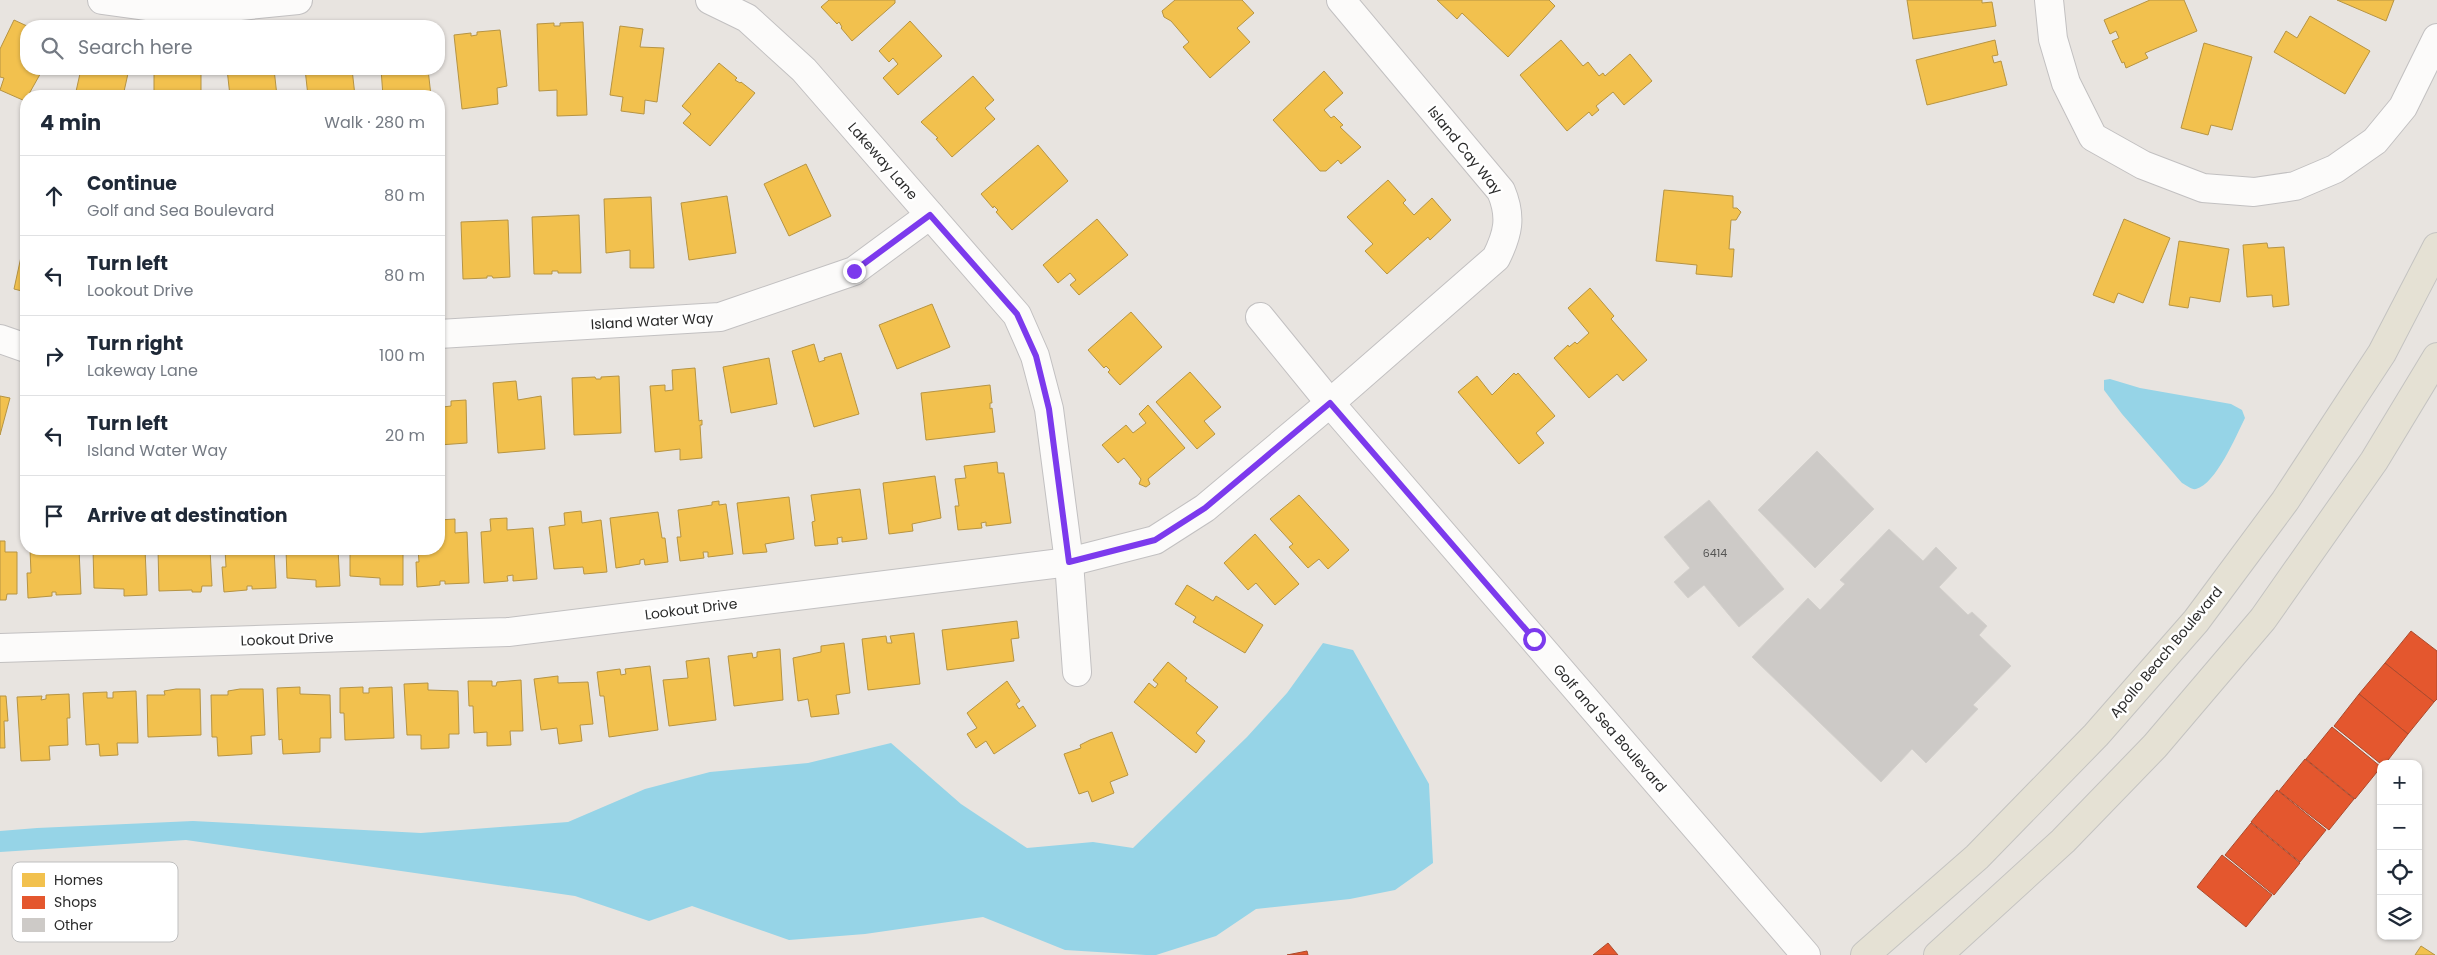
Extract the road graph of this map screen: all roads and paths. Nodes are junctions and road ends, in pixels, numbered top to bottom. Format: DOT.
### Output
graph roads {
  1 [pos="102,0"];
  2 [pos="298,0"];
  3 [pos="710,0"];
  4 [pos="1341,0"];
  5 [pos="2049,0"];
  6 [pos="2437,38"];
  7 [pos="930,215"];
  8 [pos="2437,247"];
  9 [pos="1260,317"];
  10 [pos="445,334"];
  11 [pos="0,339"];
  12 [pos="20,346"];
  13 [pos="2437,357"];
  14 [pos="1330,403"];
  15 [pos="1069,562"];
  16 [pos="0,648"];
  17 [pos="1077,672"];
  18 [pos="1806,955"];
  19 [pos="1865,955"];
  20 [pos="1938,955"];
  1 -- 2 [label="street"];
  3 -- 7 [label="street, Lakeway Lane"];
  4 -- 14 [label="street, Island Cay Way"];
  5 -- 6 [label="street"];
  7 -- 10 [label="street, Island Water Way"];
  7 -- 15 [label="street, Lakeway Lane"];
  8 -- 19 [label="main road, Apollo Beach Boulevard"];
  9 -- 14 [label="street, Golf and Sea Boulevard"];
  11 -- 12 [label="street"];
  13 -- 20 [label="main road"];
  14 -- 15 [label="street, Lookout Drive"];
  14 -- 18 [label="street, Golf and Sea Boulevard"];
  15 -- 16 [label="street, Lookout Drive"];
  15 -- 17 [label="street, Lakeway Lane"];
}
